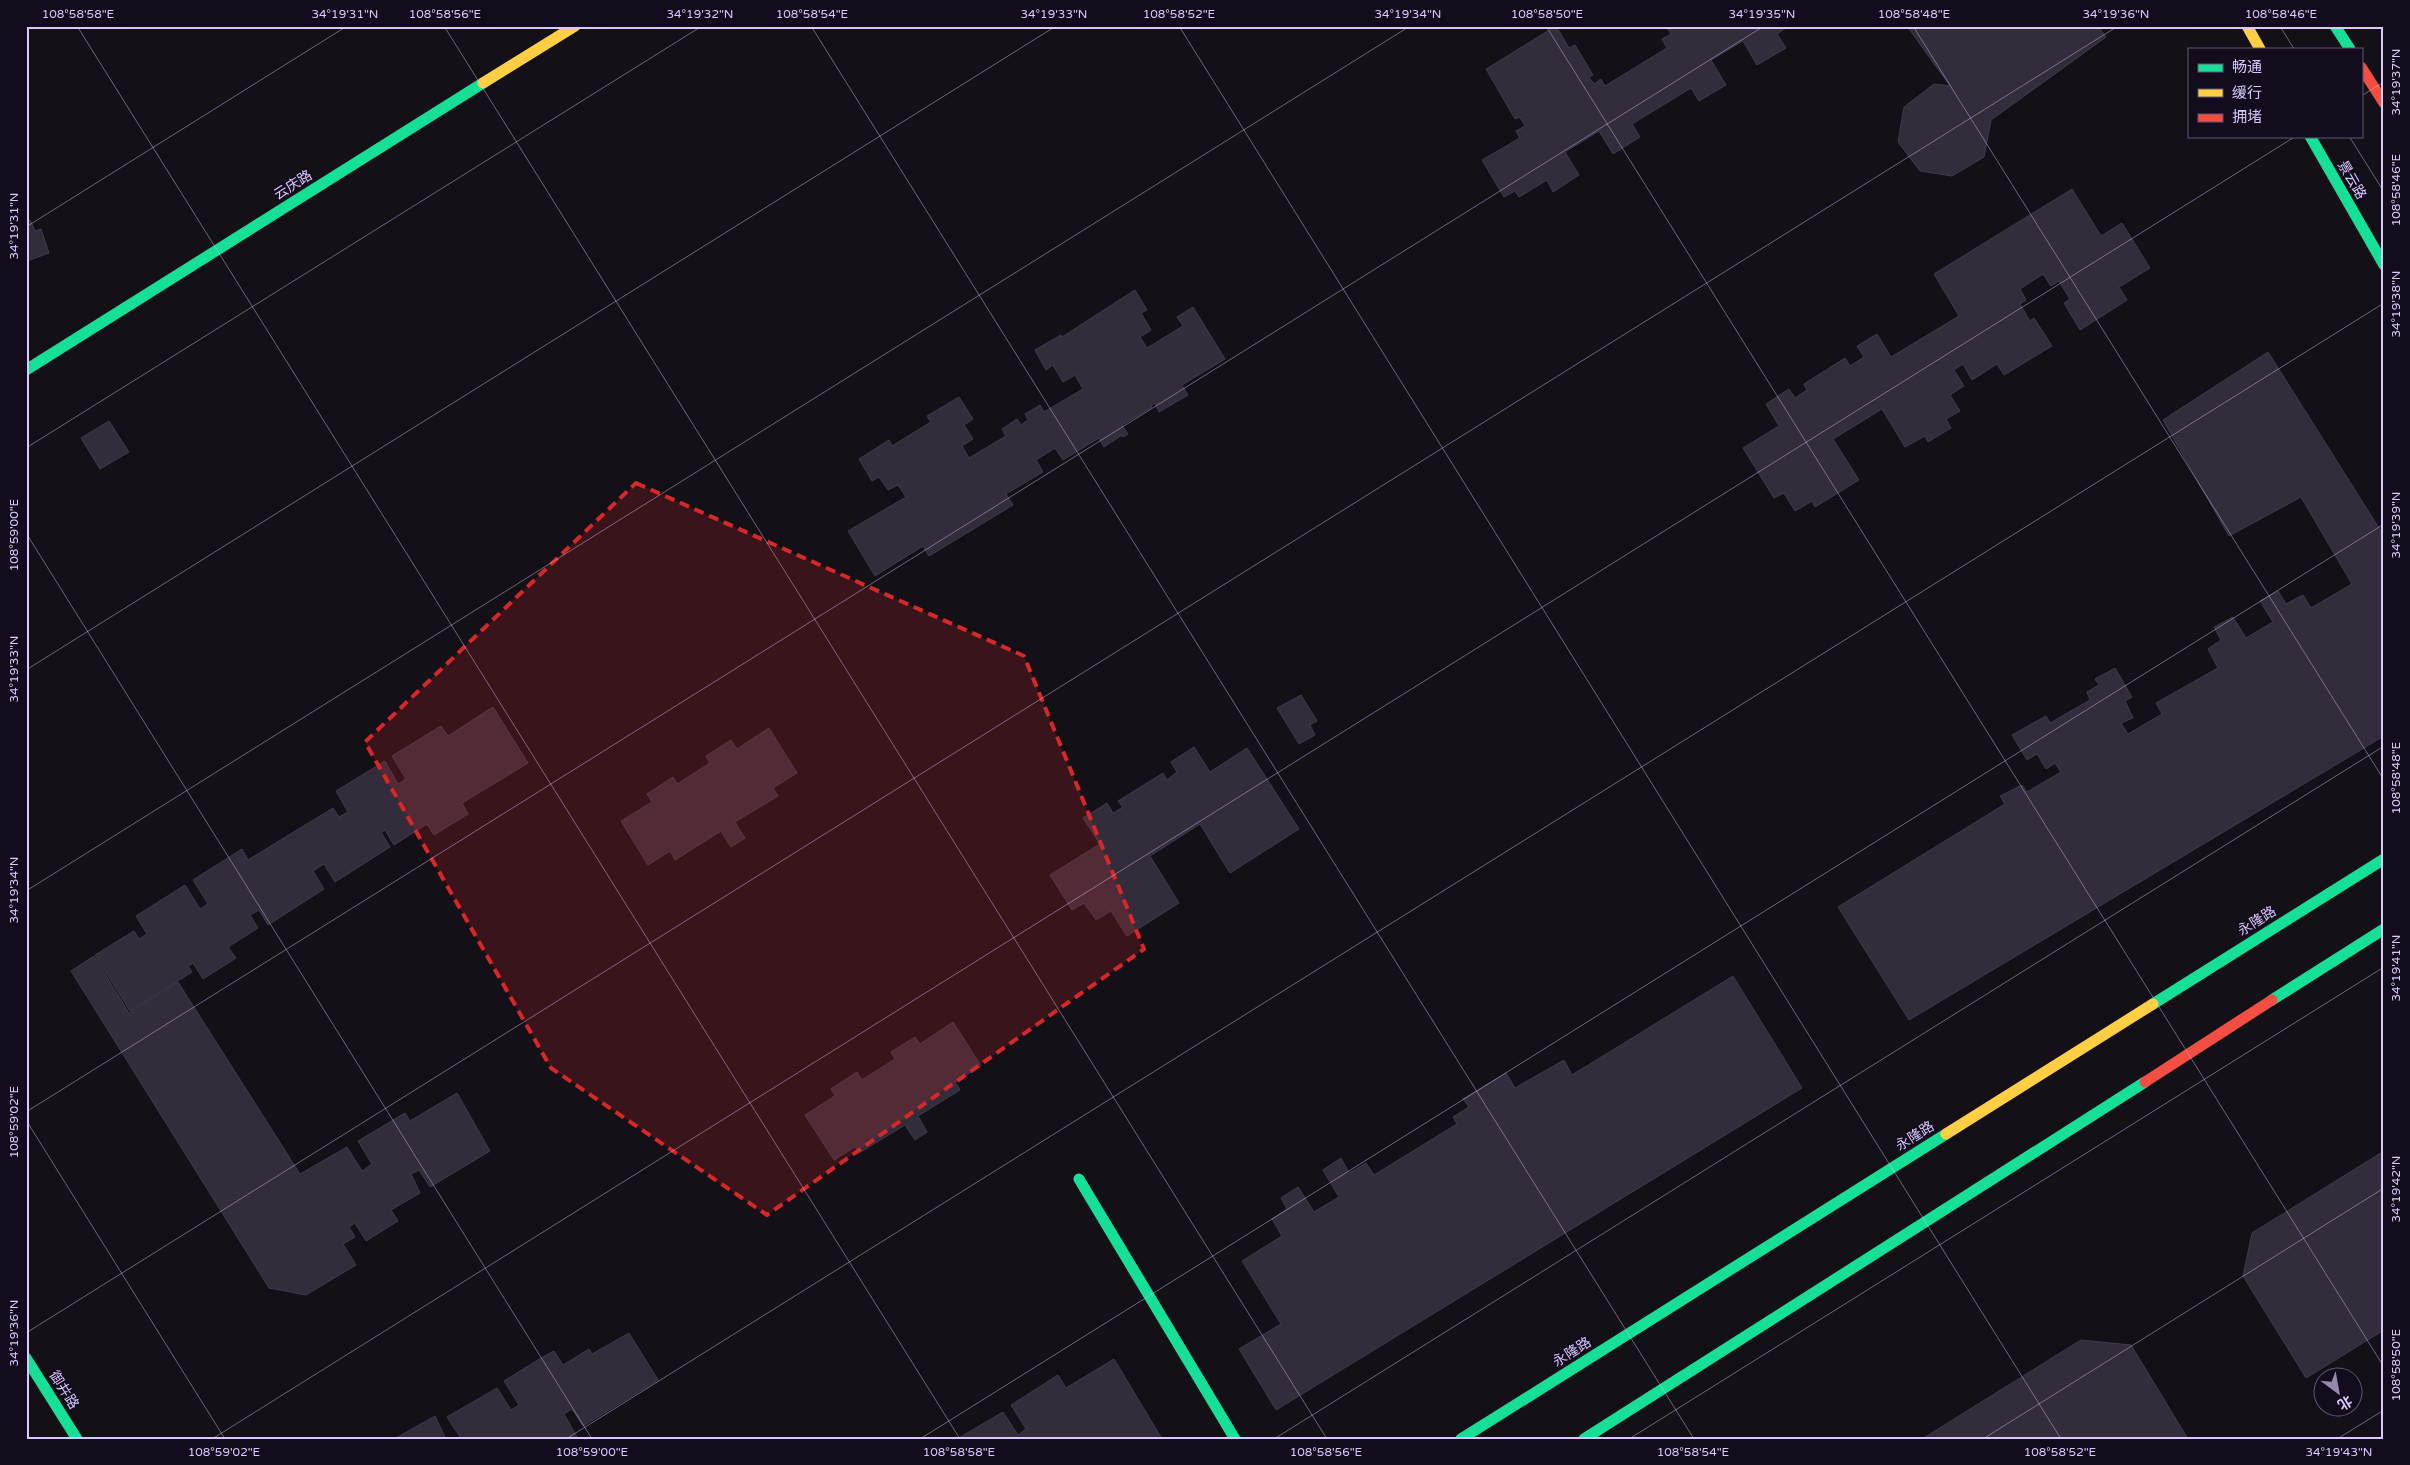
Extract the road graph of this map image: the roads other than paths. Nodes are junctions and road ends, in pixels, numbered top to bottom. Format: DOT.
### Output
graph roads {
  1 [pos="576,26"];
  2 [pos="2247,26"];
  3 [pos="2335,26"];
  4 [pos="2259,48"];
  5 [pos="2349,48"];
  6 [pos="2362,70"];
  7 [pos="2384,103"];
  8 [pos="2311,138"];
  9 [pos="2384,265"];
  10 [pos="26,370"];
  11 [pos="2384,859"];
  12 [pos="2384,929"];
  13 [pos="1079,1179"];
  14 [pos="26,1358"];
  15 [pos="77,1439"];
  16 [pos="1235,1439"];
  17 [pos="1461,1439"];
  18 [pos="1584,1439"];
  1 -- 10 [label="street, 云庆路"];
  2 -- 4 [label="street"];
  3 -- 5 [label="street"];
  6 -- 7 [label="street"];
  8 -- 9 [label="street, 景云路"];
  11 -- 17 [label="street, 永隆路"];
  12 -- 18 [label="street"];
  13 -- 16 [label="street"];
  14 -- 15 [label="street, 御井路"];
}
